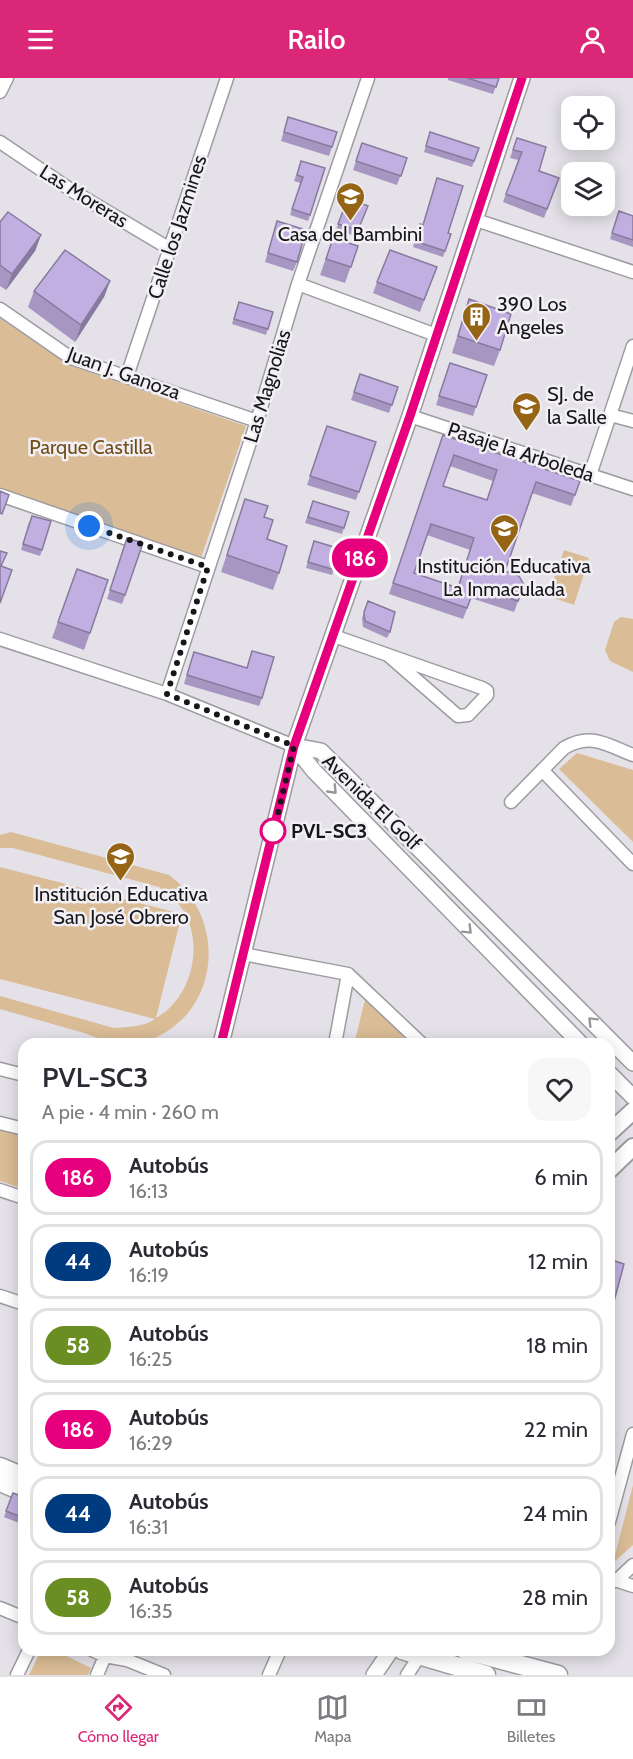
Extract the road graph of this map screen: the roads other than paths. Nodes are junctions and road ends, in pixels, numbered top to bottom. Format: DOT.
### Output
graph roads {
  1 [pos="7,78"];
  2 [pos="226,78"];
  3 [pos="368,78"];
  4 [pos="522,78"];
  5 [pos="0,92"];
  6 [pos="0,142"];
  7 [pos="476,220"];
  8 [pos="170,249"];
  9 [pos="633,272"];
  10 [pos="298,284"];
  11 [pos="0,309"];
  12 [pos="436,335"];
  13 [pos="633,346"];
  14 [pos="128,376"];
  15 [pos="610,415"];
  16 [pos="410,416"];
  17 [pos="257,421"];
  18 [pos="633,421"];
  19 [pos="590,474"];
  20 [pos="633,489"];
  21 [pos="0,495"];
  22 [pos="208,567"];
  23 [pos="333,636"];
  24 [pos="0,639"];
  25 [pos="389,656"];
  26 [pos="167,694"];
  27 [pos="294,746"];
  28 [pos="633,755"];
  29 [pos="542,770"];
  30 [pos="511,802"];
  31 [pos="633,864"];
  32 [pos="444,872"];
  33 [pos="429,890"];
  34 [pos="243,954"];
  35 [pos="348,974"];
  36 [pos="222,1038"];
  37 [pos="336,1038"];
  38 [pos="416,1038"];
  39 [pos="575,1038"];
  40 [pos="608,1038"];
  41 [pos="615,1045"];
  42 [pos="633,1063"];
  43 [pos="0,1071"];
  44 [pos="18,1074"];
  45 [pos="615,1079"];
  46 [pos="633,1097"];
  47 [pos="633,1111"];
  48 [pos="0,1123"];
  49 [pos="18,1128"];
  50 [pos="615,1128"];
  51 [pos="633,1147"];
  52 [pos="615,1164"];
  53 [pos="0,1190"];
  54 [pos="18,1196"];
  55 [pos="0,1296"];
  56 [pos="18,1302"];
  57 [pos="633,1434"];
  58 [pos="0,1467"];
  59 [pos="18,1474"];
  60 [pos="0,1482"];
  61 [pos="18,1490"];
  62 [pos="615,1500"];
  63 [pos="633,1565"];
  64 [pos="615,1578"];
  65 [pos="615,1581"];
  66 [pos="633,1586"];
  67 [pos="0,1608"];
  68 [pos="18,1616"];
  69 [pos="26,1656"];
  70 [pos="105,1656"];
  71 [pos="131,1656"];
  72 [pos="277,1656"];
  73 [pos="387,1656"];
  74 [pos="414,1656"];
  75 [pos="427,1656"];
  76 [pos="487,1656"];
  77 [pos="17,1675"];
  78 [pos="97,1675"];
  79 [pos="164,1675"];
  80 [pos="269,1675"];
  81 [pos="374,1675"];
  82 [pos="407,1675"];
  83 [pos="486,1675"];
  84 [pos="558,1675"];
  1 -- 5 [label="street"];
  2 -- 8 [label="street, Calle los Jazmines"];
  3 -- 10 [label="street, Las Magnolias"];
  4 -- 7 [label="street"];
  6 -- 8 [label="street, Las Moreras"];
  7 -- 9 [label="street"];
  7 -- 12 [label="street"];
  8 -- 14 [label="street, Calle los Jazmines"];
  10 -- 12 [label="street"];
  10 -- 17 [label="street, Las Magnolias"];
  11 -- 14 [label="street, Juan J. Ganoza"];
  12 -- 16 [label="street"];
  13 -- 15 [label="street"];
  14 -- 17 [label="street, Juan J. Ganoza"];
  15 -- 18 [label="street"];
  15 -- 19 [label="street"];
  16 -- 19 [label="street, Pasaje la Arboleda"];
  16 -- 23 [label="street"];
  17 -- 22 [label="street, Las Magnolias"];
  19 -- 20 [label="street, Pasaje la Arboleda"];
  21 -- 22 [label="street"];
  22 -- 26 [label="street, Las Magnolias"];
  23 -- 25 [label="street"];
  23 -- 27 [label="street"];
  24 -- 26 [label="street"];
  25 -- 25 [label="street"];
  26 -- 27 [label="street"];
  27 -- 32 [label="street, Avenida El Golf"];
  27 -- 33 [label="street, Avenida El Golf, one-way"];
  27 -- 34 [label="street"];
  28 -- 29 [label="street"];
  29 -- 30 [label="street"];
  29 -- 31 [label="street"];
  32 -- 33 [label="street"];
  40 -- 32 [label="street, Avenida El Golf, one-way"];
  33 -- 39 [label="street, Avenida El Golf, one-way"];
  34 -- 35 [label="street"];
  34 -- 36 [label="street"];
  35 -- 37 [label="street"];
  35 -- 38 [label="street"];
  42 -- 41 [label="street, Avenida El Golf, one-way"];
  43 -- 44 [label="street"];
  45 -- 46 [label="street"];
  47 -- 50 [label="main road"];
  48 -- 49 [label="street"];
  51 -- 52 [label="main road"];
  53 -- 54 [label="street"];
  55 -- 56 [label="street"];
  57 -- 62 [label="street"];
  58 -- 59 [label="main road"];
  60 -- 61 [label="main road"];
  63 -- 64 [label="street"];
  65 -- 66 [label="street"];
  67 -- 68 [label="street"];
  69 -- 77 [label="street"];
  70 -- 78 [label="street"];
  71 -- 79 [label="street"];
  72 -- 80 [label="street"];
  73 -- 81 [label="street"];
  74 -- 82 [label="street"];
  75 -- 83 [label="main road"];
  76 -- 84 [label="main road"];
}
